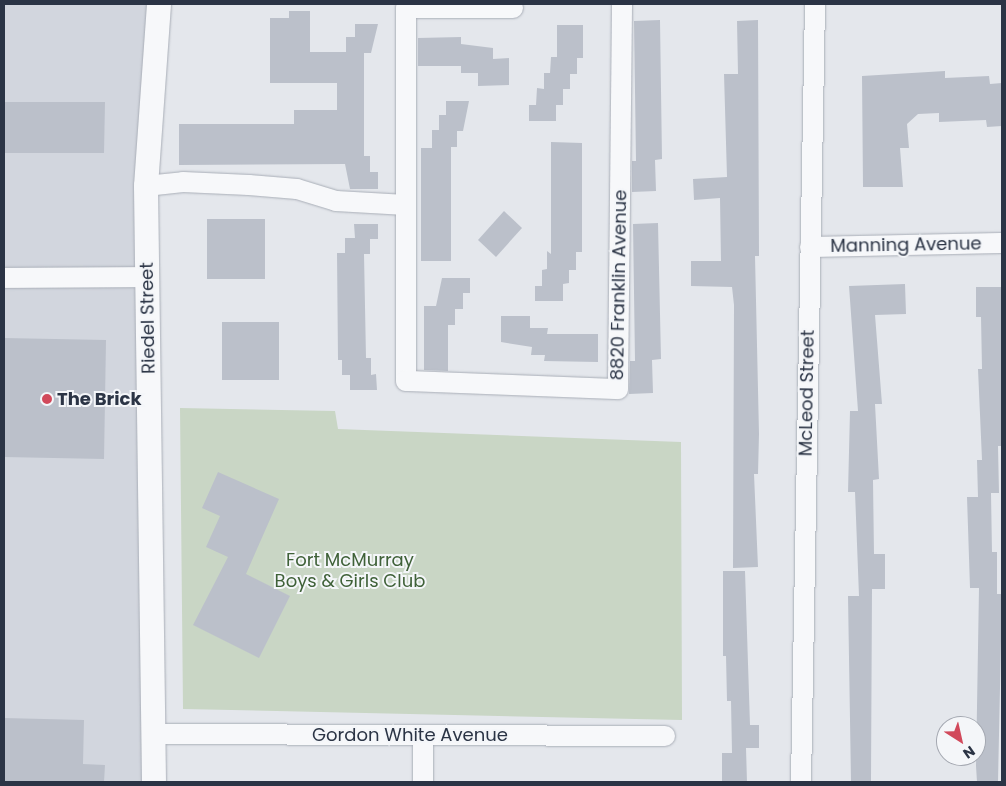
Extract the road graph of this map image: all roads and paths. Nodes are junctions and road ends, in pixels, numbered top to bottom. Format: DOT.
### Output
graph roads {
  1 [pos="159,4"];
  2 [pos="622,4"];
  3 [pos="815,4"];
  4 [pos="513,8"];
  5 [pos="146,186"];
  6 [pos="406,206"];
  7 [pos="1002,243"];
  8 [pos="810,247"];
  9 [pos="148,277"];
  10 [pos="4,278"];
  11 [pos="155,734"];
  12 [pos="423,736"];
  13 [pos="665,736"];
  14 [pos="154,782"];
  15 [pos="423,782"];
  16 [pos="801,782"];
  1 -- 5 [label="street, Riedel Street"];
  2 -- 6 [label="street, 8820 Franklin Avenue"];
  3 -- 8 [label="street, McLeod Street"];
  4 -- 6 [label="street, 8820 Franklin Avenue"];
  5 -- 6 [label="street"];
  5 -- 9 [label="street, Riedel Street"];
  7 -- 8 [label="street, Manning Avenue"];
  8 -- 16 [label="street, McLeod Street"];
  9 -- 10 [label="street"];
  9 -- 11 [label="street, Riedel Street"];
  11 -- 12 [label="street, Gordon White Avenue"];
  11 -- 14 [label="street, Riedel Street"];
  12 -- 13 [label="street, Gordon White Avenue"];
  12 -- 15 [label="street"];
}
